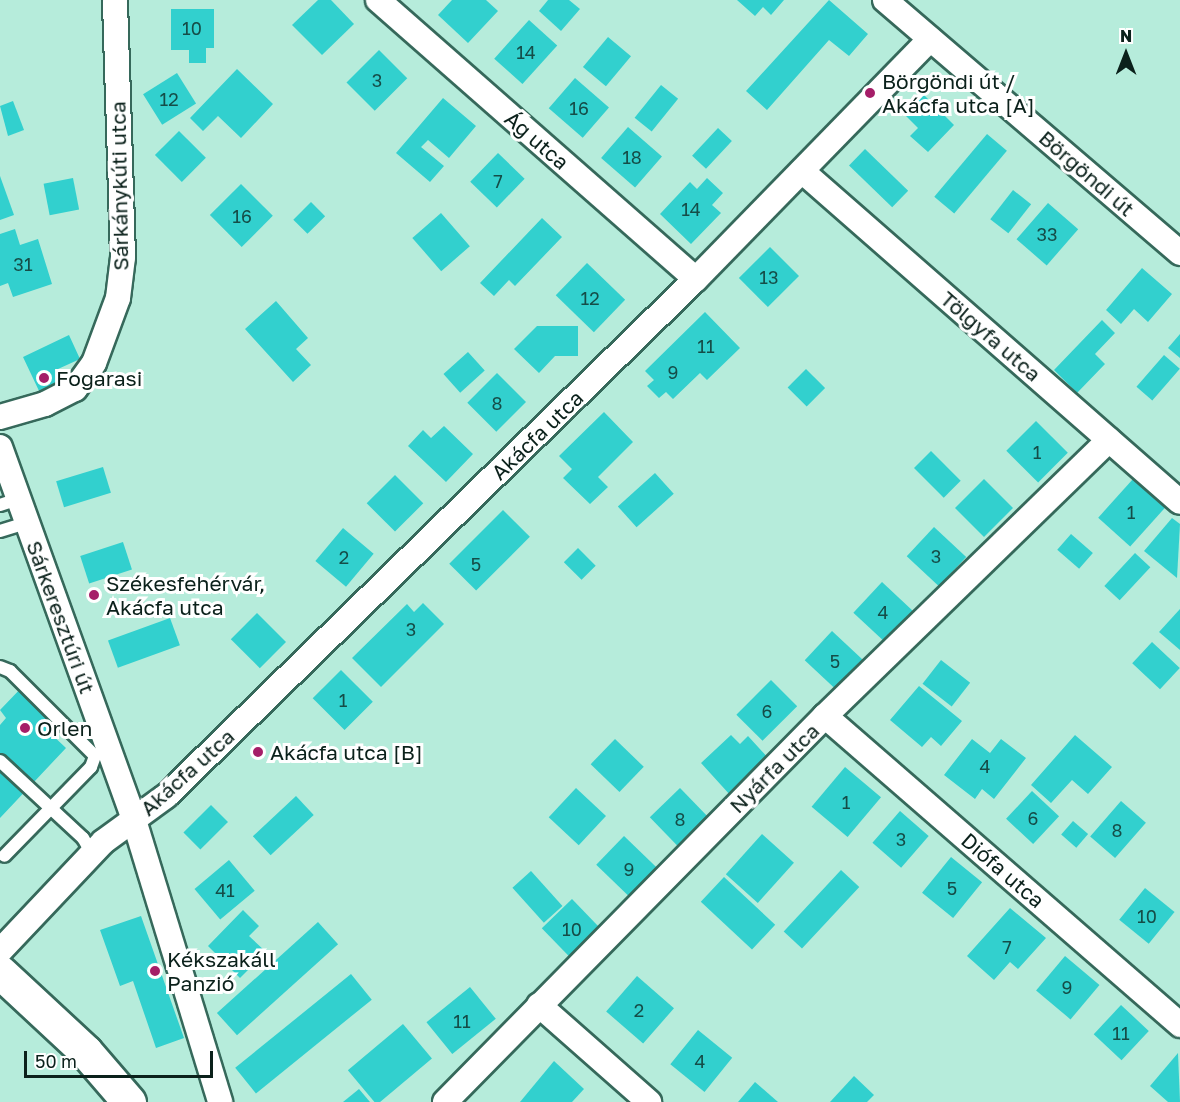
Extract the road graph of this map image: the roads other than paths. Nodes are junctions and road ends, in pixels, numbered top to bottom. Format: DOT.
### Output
graph roads {
  1 [pos="115,0"];
  2 [pos="378,0"];
  3 [pos="885,0"];
  4 [pos="930,39"];
  5 [pos="802,171"];
  6 [pos="1180,253"];
  7 [pos="696,279"];
  8 [pos="0,417"];
  9 [pos="1109,440"];
  10 [pos="0,447"];
  11 [pos="9,502"];
  12 [pos="1180,502"];
  13 [pos="27,523"];
  14 [pos="0,531"];
  15 [pos="0,667"];
  16 [pos="825,716"];
  17 [pos="0,761"];
  18 [pos="51,808"];
  19 [pos="134,820"];
  20 [pos="93,845"];
  21 [pos="4,856"];
  22 [pos="0,951"];
  23 [pos="0,972"];
  24 [pos="538,1005"];
  25 [pos="1180,1024"];
  26 [pos="129,1102"];
  27 [pos="220,1102"];
  28 [pos="445,1102"];
  29 [pos="649,1102"];
  1 -- 8 [label="street, Sárkánykúti utca"];
  2 -- 7 [label="street, Ág utca"];
  3 -- 4 [label="street, Börgöndi út"];
  4 -- 5 [label="street, Akácfa utca"];
  4 -- 6 [label="street, Börgöndi út"];
  5 -- 7 [label="street, Akácfa utca"];
  5 -- 9 [label="street, Tölgyfa utca"];
  7 -- 19 [label="street, Akácfa utca"];
  9 -- 12 [label="street, Tölgyfa utca"];
  9 -- 16 [label="street, Nyárfa utca"];
  10 -- 11 [label="street, Sárkeresztúri út"];
  11 -- 13 [label="street, Sárkeresztúri út"];
  13 -- 14 [label="lane"];
  13 -- 19 [label="street, Sárkeresztúri út"];
  15 -- 18 [label="lane"];
  16 -- 24 [label="street, Nyárfa utca"];
  16 -- 25 [label="street, Diófa utca"];
  17 -- 18 [label="lane"];
  18 -- 20 [label="lane"];
  18 -- 21 [label="lane"];
  19 -- 20 [label="street"];
  19 -- 27 [label="street, Sárkeresztúri út"];
  20 -- 22 [label="street"];
  23 -- 26 [label="main road"];
  24 -- 28 [label="street, Nyárfa utca"];
  24 -- 29 [label="street"];
}
